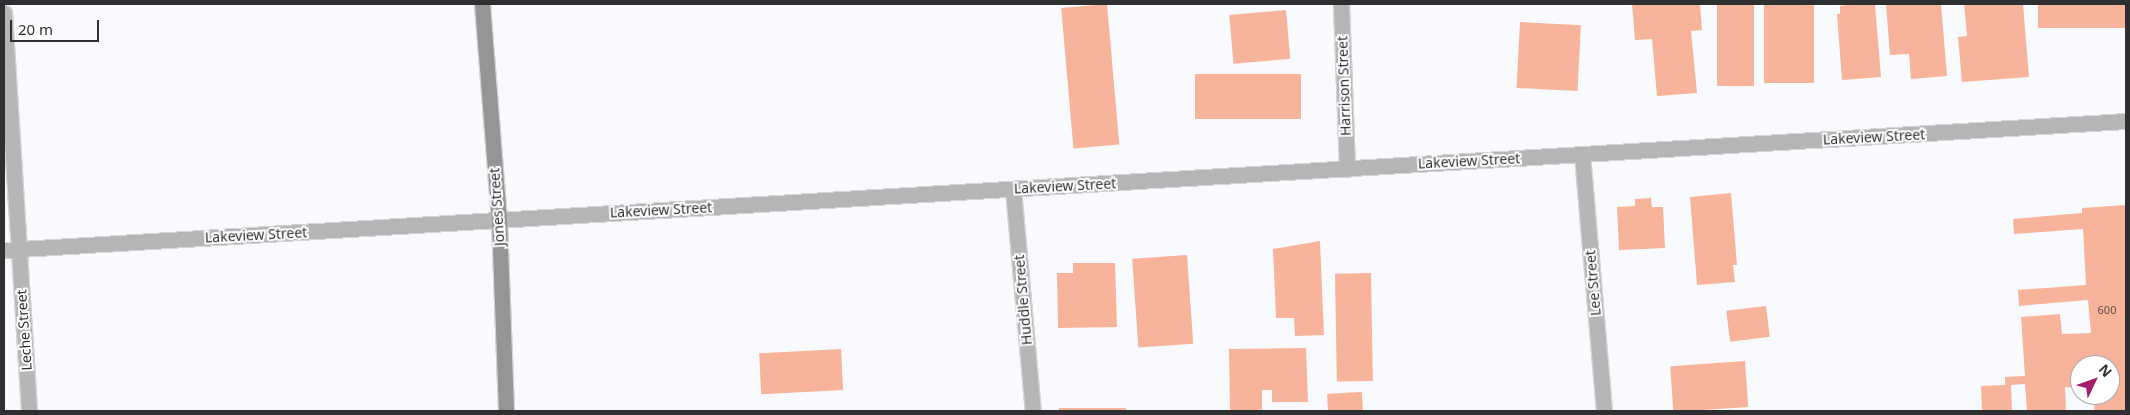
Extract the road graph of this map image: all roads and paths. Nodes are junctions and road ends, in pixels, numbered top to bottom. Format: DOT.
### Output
graph roads {
  1 [pos="482,4"];
  2 [pos="1341,4"];
  3 [pos="4,14"];
  4 [pos="2126,122"];
  5 [pos="1582,154"];
  6 [pos="1347,169"];
  7 [pos="1013,189"];
  8 [pos="499,220"];
  9 [pos="19,249"];
  10 [pos="4,250"];
  11 [pos="29,411"];
  12 [pos="506,411"];
  13 [pos="1033,411"];
  14 [pos="1604,411"];
  1 -- 8 [label="street, Jones Street"];
  2 -- 6 [label="street, Harrison Street"];
  3 -- 9 [label="street, Leche Street"];
  4 -- 5 [label="street, Lakeview Street"];
  5 -- 6 [label="street, Lakeview Street"];
  5 -- 14 [label="street, Lee Street"];
  6 -- 7 [label="street, Lakeview Street"];
  7 -- 8 [label="street, Lakeview Street"];
  7 -- 13 [label="street, Huddle Street"];
  8 -- 9 [label="street, Lakeview Street"];
  8 -- 12 [label="street, Jones Street"];
  9 -- 10 [label="street, Lakeview Street"];
  9 -- 11 [label="street, Leche Street"];
}
